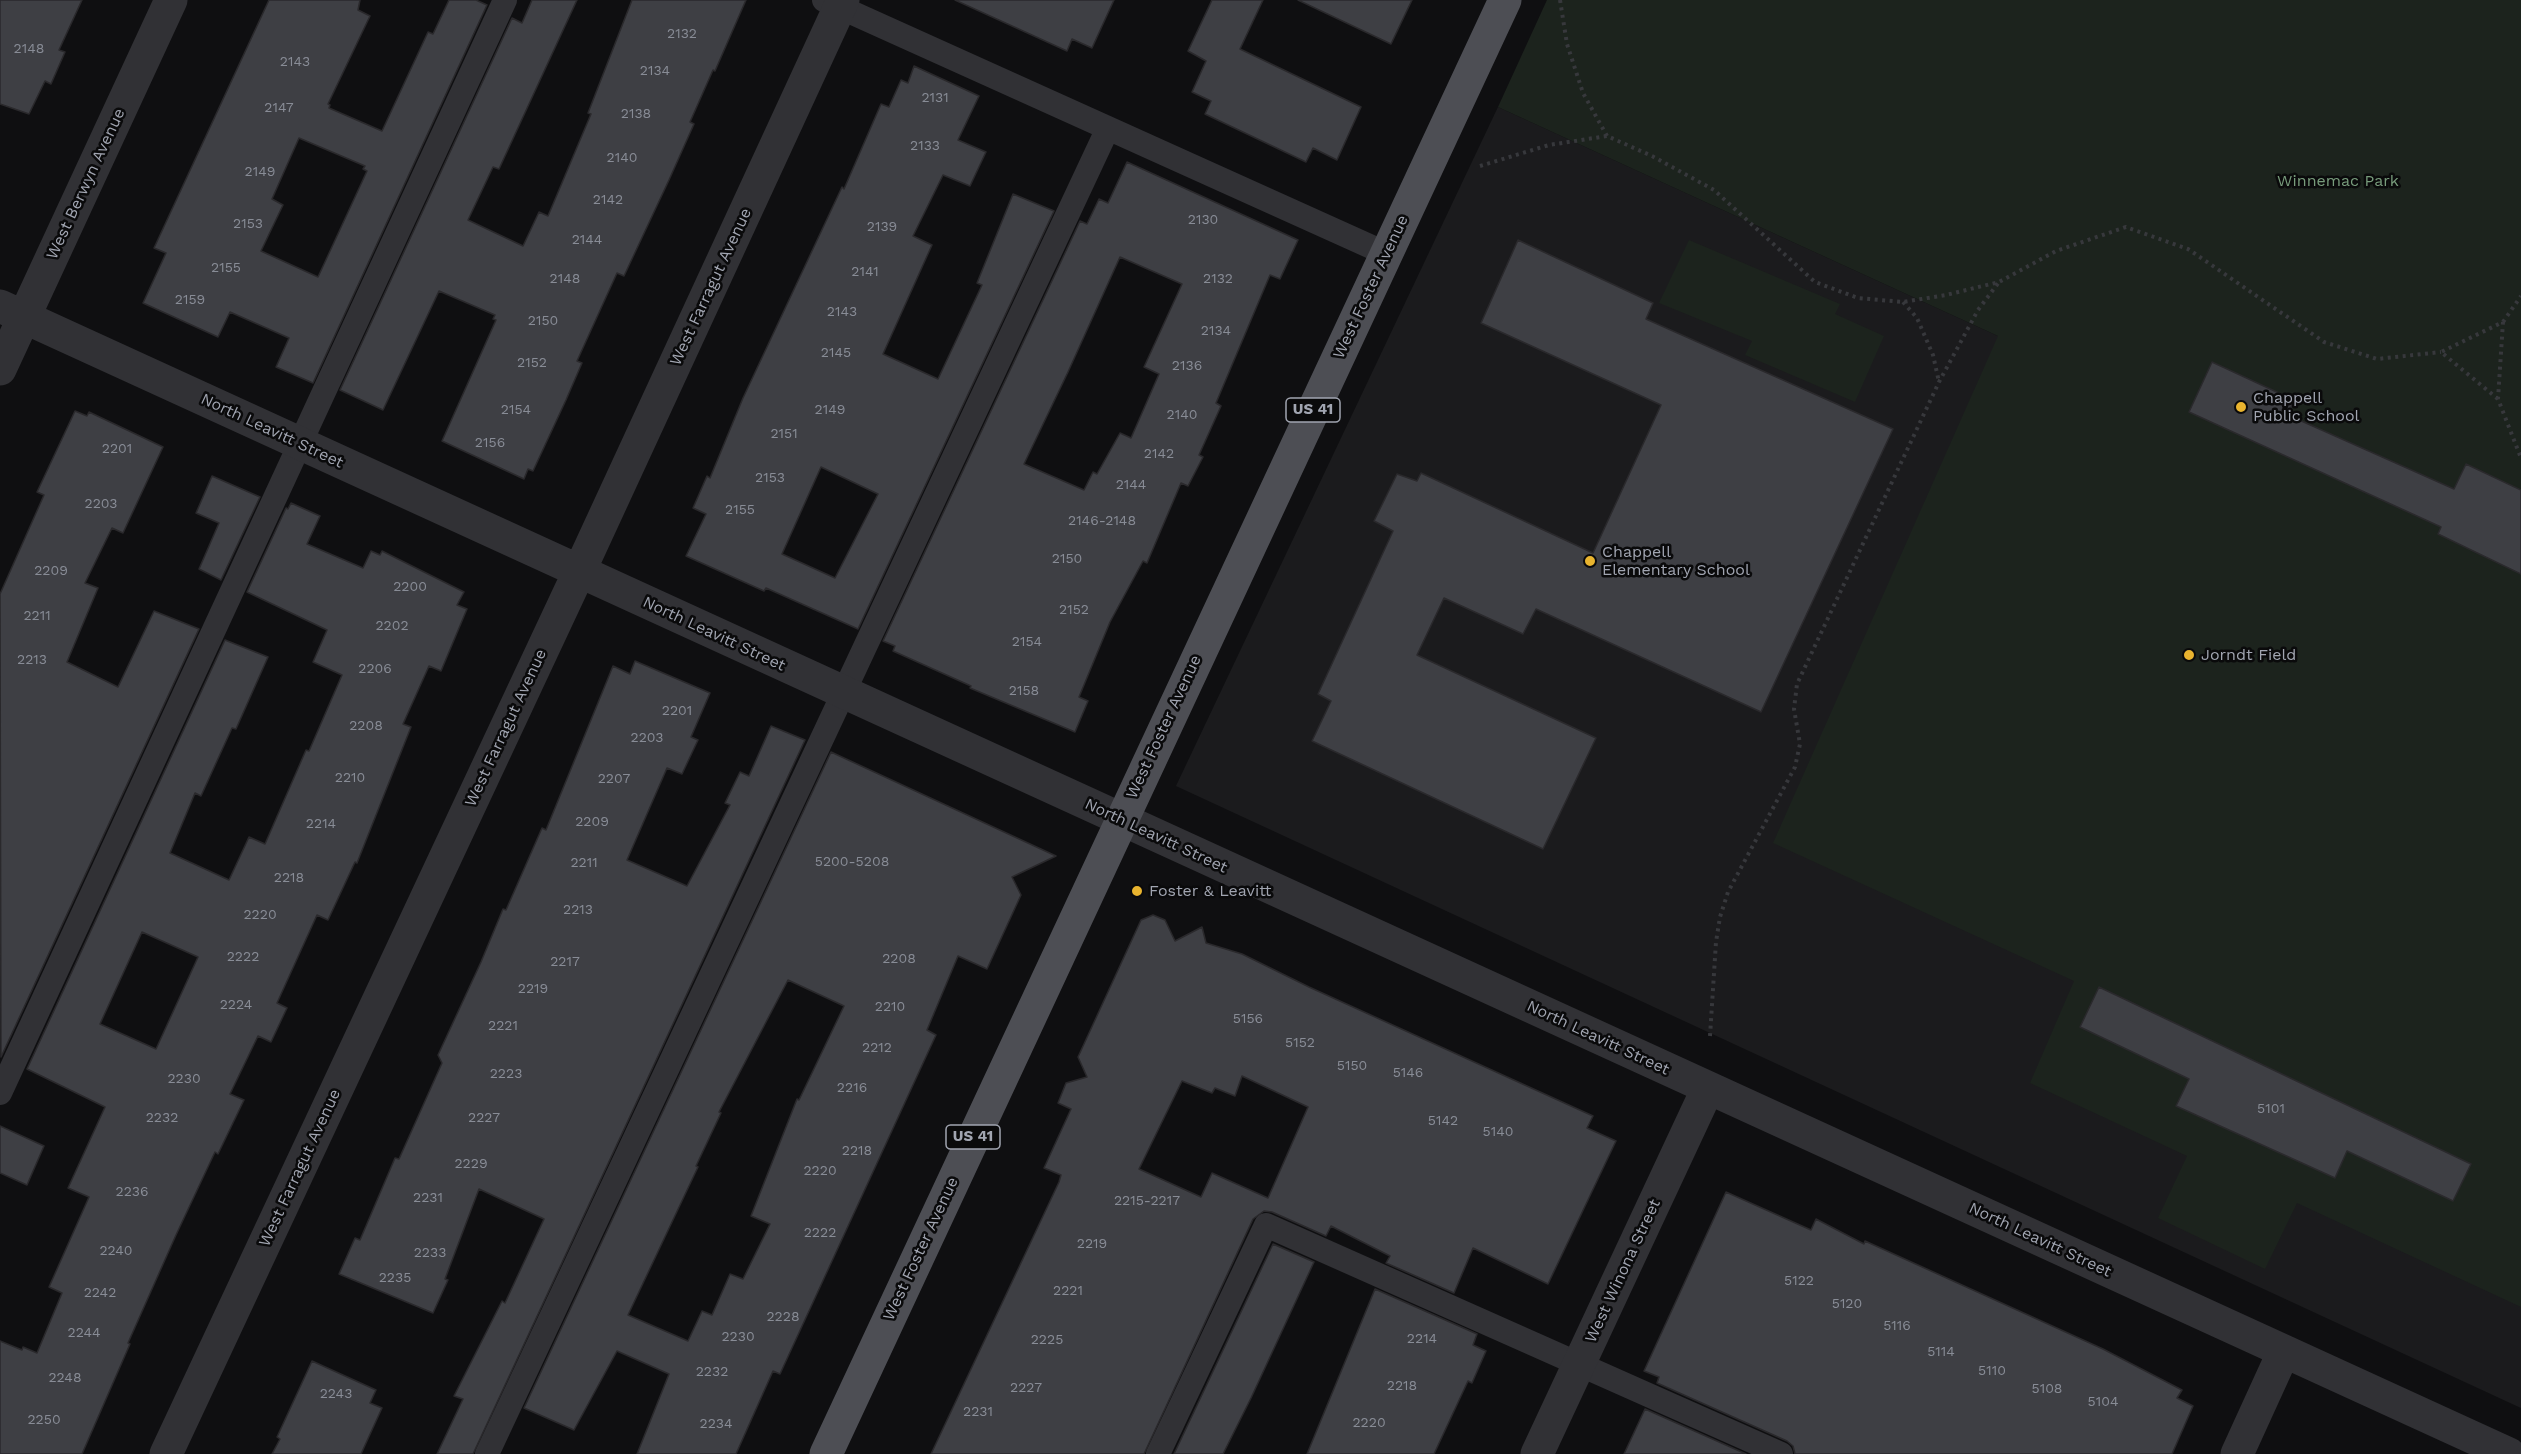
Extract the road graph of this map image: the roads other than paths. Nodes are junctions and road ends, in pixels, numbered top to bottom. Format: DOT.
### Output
graph roads {
  1 [pos="171,0"];
  2 [pos="505,0"];
  3 [pos="1505,0"];
  4 [pos="836,2"];
  5 [pos="1107,128"];
  6 [pos="1387,254"];
  7 [pos="12,312"];
  8 [pos="0,369"];
  9 [pos="299,444"];
  10 [pos="579,572"];
  11 [pos="843,693"];
  12 [pos="1121,820"];
  13 [pos="1708,1088"];
  14 [pos="0,1093"];
  15 [pos="2284,1351"];
  16 [pos="1580,1363"];
  17 [pos="166,1454"];
  18 [pos="487,1454"];
  19 [pos="826,1454"];
  20 [pos="1158,1454"];
  21 [pos="1537,1454"];
  22 [pos="1781,1454"];
  23 [pos="2237,1454"];
  24 [pos="2509,1454"];
  1 -- 7 [label="street, West Berwyn Avenue"];
  2 -- 9 [label="lane"];
  3 -- 6 [label="main road, West Foster Avenue / US 41"];
  4 -- 5 [label="lane"];
  4 -- 10 [label="street, West Farragut Avenue"];
  5 -- 6 [label="lane"];
  5 -- 11 [label="lane"];
  6 -- 12 [label="main road, West Foster Avenue / US 41"];
  7 -- 8 [label="street, West Berwyn Avenue"];
  7 -- 9 [label="street, North Leavitt Street"];
  9 -- 10 [label="street, North Leavitt Street"];
  9 -- 14 [label="lane"];
  10 -- 11 [label="street, North Leavitt Street"];
  10 -- 17 [label="street, West Farragut Avenue"];
  11 -- 12 [label="street, North Leavitt Street"];
  11 -- 18 [label="lane"];
  12 -- 13 [label="street, North Leavitt Street"];
  12 -- 19 [label="main road, West Foster Avenue / US 41"];
  13 -- 15 [label="street, North Leavitt Street"];
  13 -- 16 [label="street, West Winona Street"];
  15 -- 23 [label="street"];
  15 -- 24 [label="street, North Leavitt Street"];
  16 -- 20 [label="lane"];
  16 -- 21 [label="street, West Winona Street"];
  16 -- 22 [label="lane"];
}
